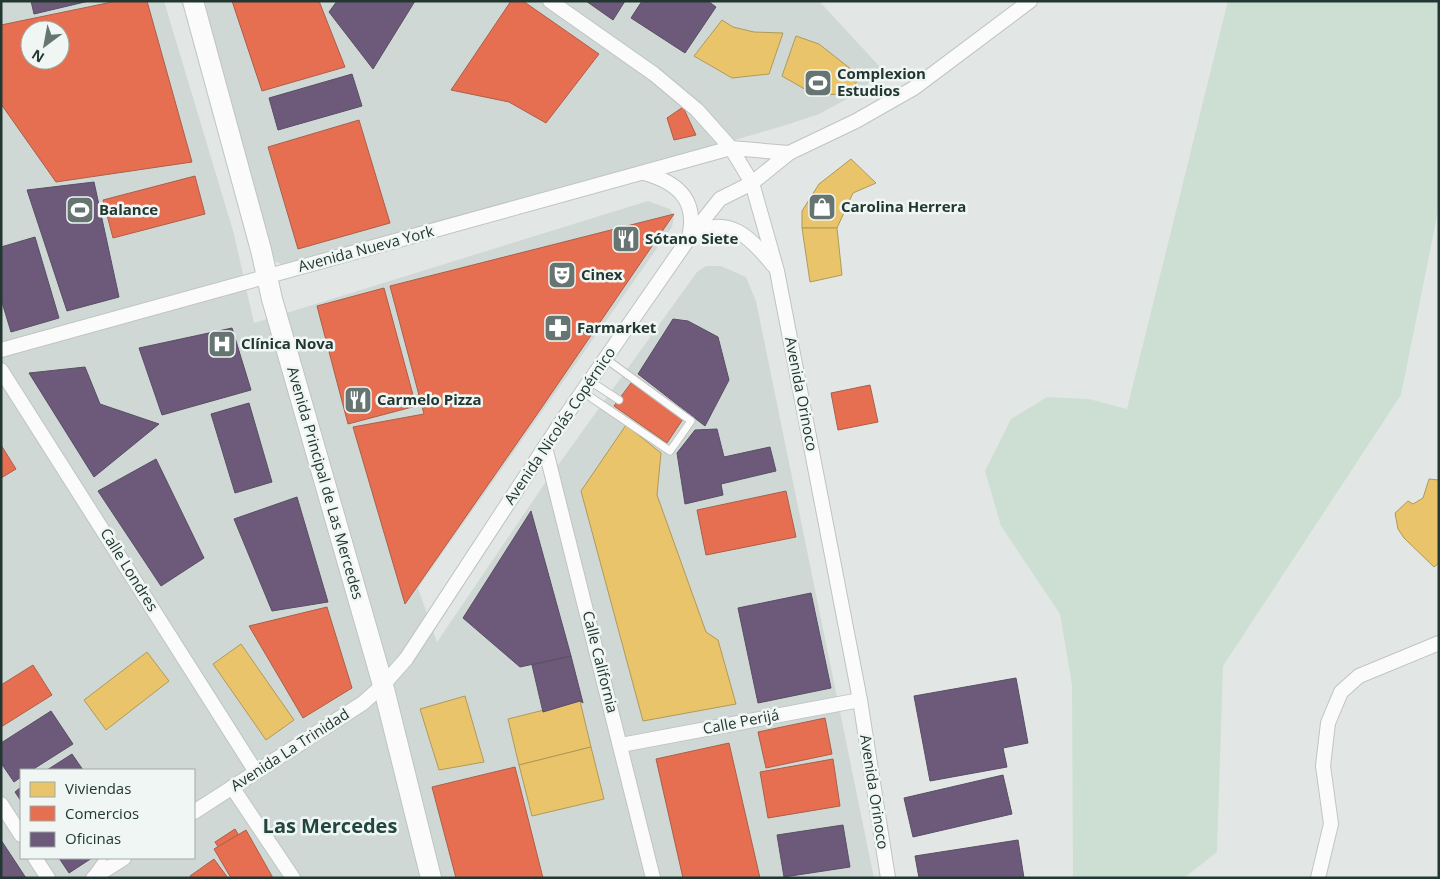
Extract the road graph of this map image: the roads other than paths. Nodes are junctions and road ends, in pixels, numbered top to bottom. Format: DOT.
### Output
graph roads {
  1 [pos="193,1"];
  2 [pos="550,1"];
  3 [pos="1030,1"];
  4 [pos="731,148"];
  5 [pos="789,153"];
  6 [pos="644,173"];
  7 [pos="752,183"];
  8 [pos="689,238"];
  9 [pos="777,271"];
  10 [pos="267,277"];
  11 [pos="1,350"];
  12 [pos="606,359"];
  13 [pos="1,370"];
  14 [pos="587,386"];
  15 [pos="618,400"];
  16 [pos="545,447"];
  17 [pos="1439,643"];
  18 [pos="384,686"];
  19 [pos="860,700"];
  20 [pos="621,745"];
  21 [pos="256,772"];
  22 [pos="232,787"];
  23 [pos="1,804"];
  24 [pos="195,811"];
  25 [pos="20,833"];
  26 [pos="37,859"];
  27 [pos="103,859"];
  28 [pos="122,859"];
  29 [pos="48,878"];
  30 [pos="91,878"];
  31 [pos="293,878"];
  32 [pos="431,878"];
  33 [pos="653,878"];
  34 [pos="888,878"];
  35 [pos="1318,878"];
  1 -- 10 [label="street, Avenida Principal de Las Mercedes"];
  2 -- 4 [label="street, Avenida Orinoco"];
  3 -- 5 [label="street"];
  4 -- 5 [label="street"];
  4 -- 6 [label="street, Avenida Nueva York"];
  4 -- 7 [label="street, Avenida Orinoco"];
  5 -- 7 [label="street"];
  6 -- 8 [label="street"];
  6 -- 10 [label="street, Avenida Nueva York"];
  7 -- 8 [label="street, Avenida Nicolás Copérnico"];
  7 -- 9 [label="street, Avenida Orinoco"];
  8 -- 9 [label="street"];
  8 -- 12 [label="street, Avenida Nicolás Copérnico"];
  9 -- 19 [label="street, Avenida Orinoco"];
  10 -- 11 [label="street, Avenida Nueva York"];
  10 -- 18 [label="street, Avenida Principal de Las Mercedes"];
  12 -- 14 [label="street, Avenida Nicolás Copérnico"];
  12 -- 14 [label="lane"];
  13 -- 21 [label="street, Calle Londres"];
  14 -- 15 [label="lane"];
  14 -- 16 [label="street, Avenida Nicolás Copérnico"];
  16 -- 18 [label="street, Avenida Nicolás Copérnico"];
  16 -- 20 [label="street, Calle California"];
  17 -- 35 [label="street"];
  18 -- 21 [label="street, Avenida La Trinidad"];
  18 -- 32 [label="street, Avenida Principal de Las Mercedes"];
  19 -- 20 [label="street, Calle Perijá"];
  19 -- 34 [label="street, Avenida Orinoco"];
  20 -- 33 [label="street, Calle California"];
  21 -- 22 [label="street, Avenida La Trinidad"];
  22 -- 24 [label="street, Avenida La Trinidad"];
  22 -- 31 [label="street"];
  23 -- 25 [label="street"];
  26 -- 29 [label="street"];
  27 -- 30 [label="lane"];
  28 -- 30 [label="street"];
}
